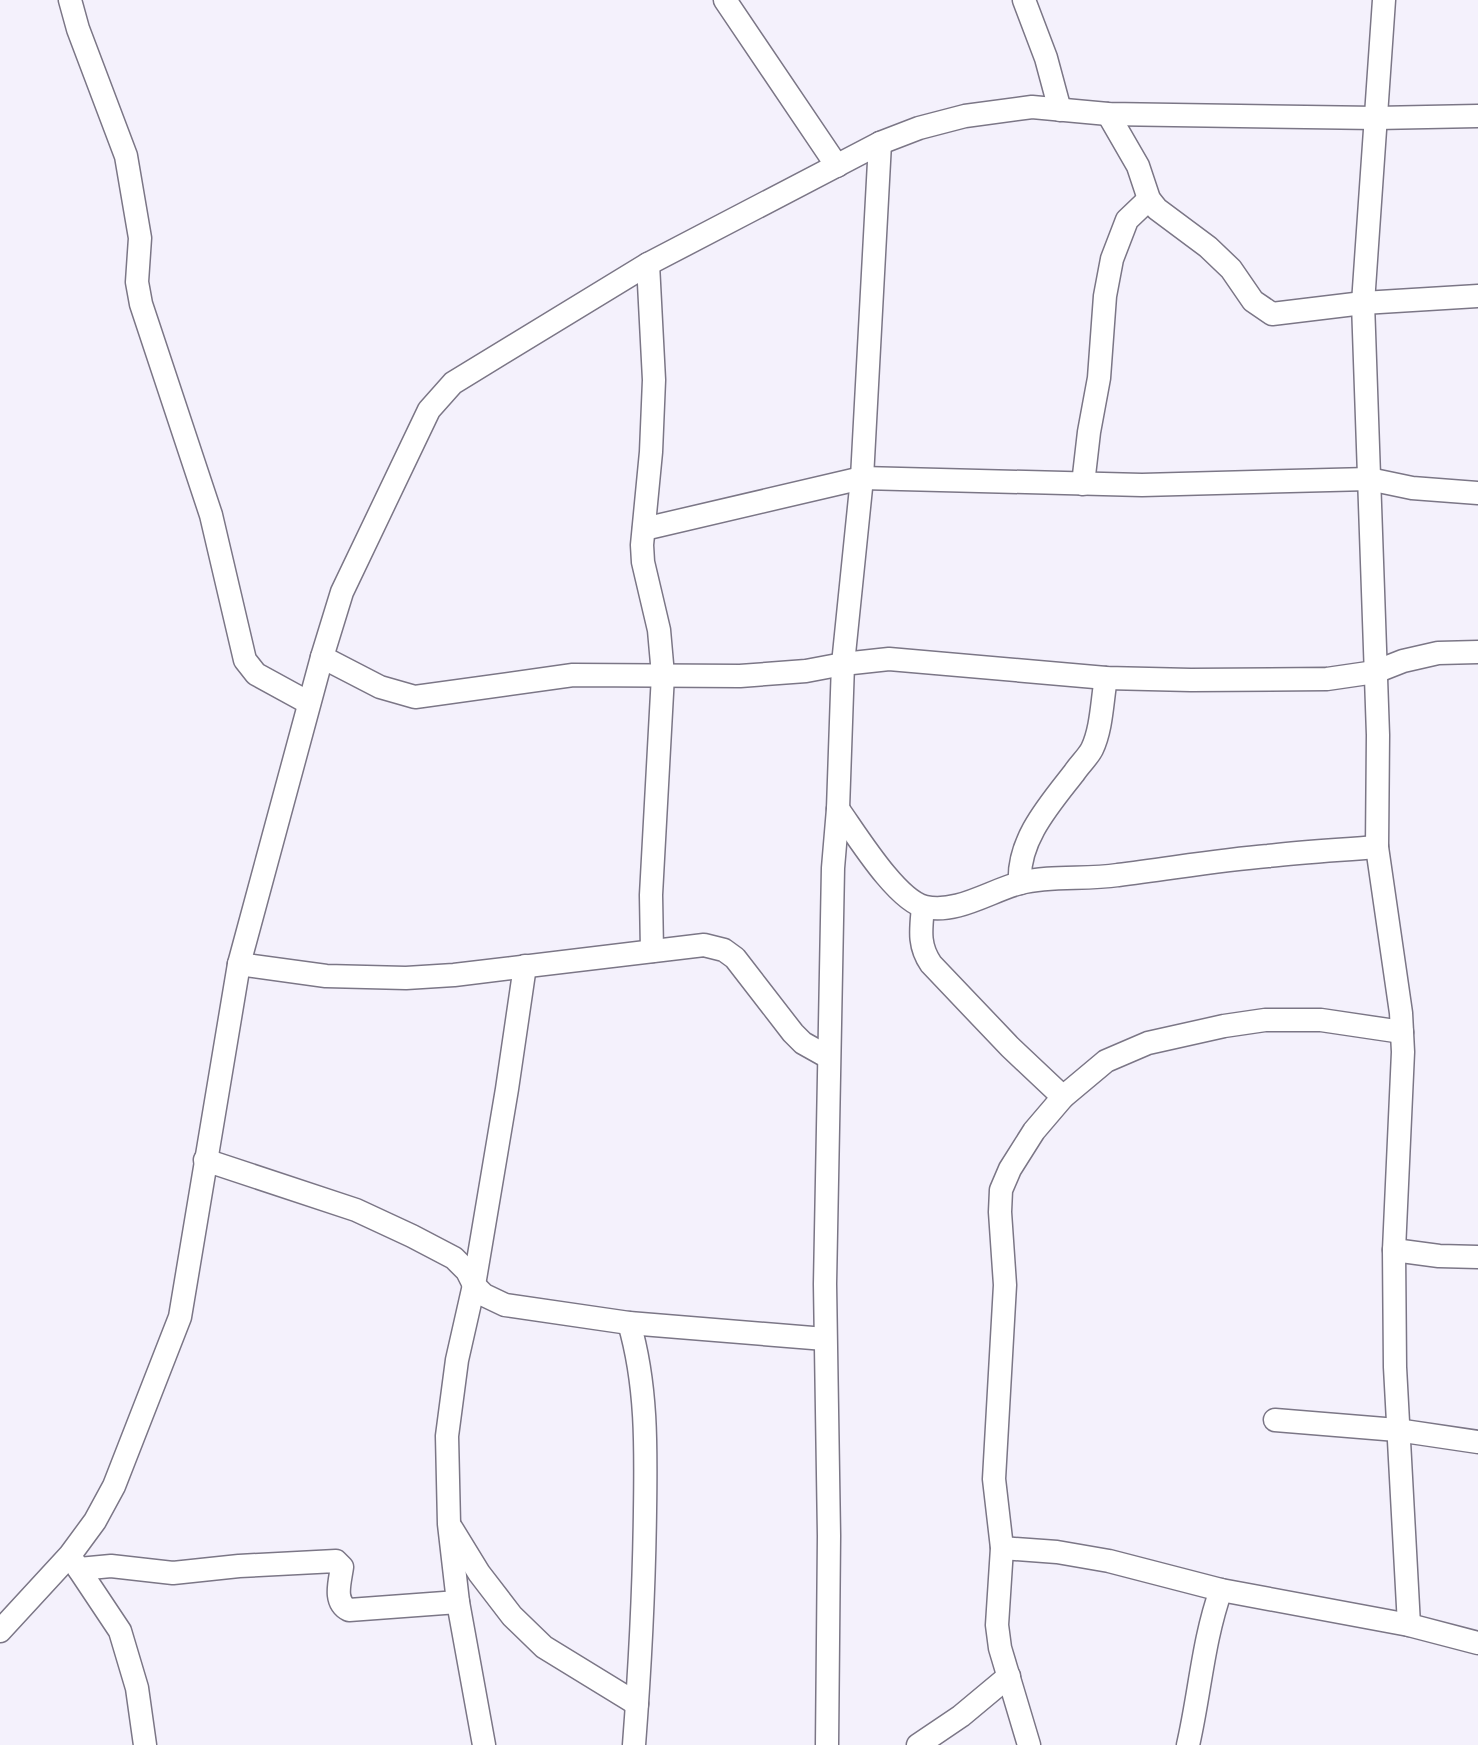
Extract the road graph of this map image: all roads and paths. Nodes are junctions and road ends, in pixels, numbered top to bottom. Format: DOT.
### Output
graph roads {
  1 [pos="70,0"];
  2 [pos="725,0"];
  3 [pos="1024,0"];
  4 [pos="1384,0"];
  5 [pos="1060,110"];
  6 [pos="1108,114"];
  7 [pos="1478,116"];
  8 [pos="1376,118"];
  9 [pos="880,143"];
  10 [pos="836,166"];
  11 [pos="1149,199"];
  12 [pos="648,264"];
  13 [pos="1472,296"];
  14 [pos="1363,303"];
  15 [pos="1478,315"];
  16 [pos="862,478"];
  17 [pos="1368,479"];
  18 [pos="1083,484"];
  19 [pos="1478,493"];
  20 [pos="644,529"];
  21 [pos="1478,652"];
  22 [pos="322,657"];
  23 [pos="843,664"];
  24 [pos="1375,672"];
  25 [pos="663,675"];
  26 [pos="1106,678"];
  27 [pos="309,703"];
  28 [pos="838,810"];
  29 [pos="1378,847"];
  30 [pos="1020,883"];
  31 [pos="924,907"];
  32 [pos="652,950"];
  33 [pos="239,964"];
  34 [pos="525,966"];
  35 [pos="1402,1032"];
  36 [pos="828,1057"];
  37 [pos="1063,1097"];
  38 [pos="205,1160"];
  39 [pos="1394,1250"];
  40 [pos="1478,1257"];
  41 [pos="474,1285"];
  42 [pos="629,1323"];
  43 [pos="825,1339"];
  44 [pos="1276,1420"];
  45 [pos="1397,1430"];
  46 [pos="1478,1442"];
  47 [pos="449,1524"];
  48 [pos="1002,1548"];
  49 [pos="74,1562"];
  50 [pos="1221,1590"];
  51 [pos="458,1602"];
  52 [pos="1409,1625"];
  53 [pos="0,1631"];
  54 [pos="1478,1643"];
  55 [pos="1009,1676"];
  56 [pos="637,1704"];
  57 [pos="146,1745"];
  58 [pos="484,1745"];
  59 [pos="634,1745"];
  60 [pos="827,1745"];
  61 [pos="918,1745"];
  62 [pos="1029,1745"];
  63 [pos="1188,1745"];
  1 -- 27 [label="street"];
  2 -- 10 [label="street"];
  3 -- 5 [label="street"];
  4 -- 8 [label="street"];
  5 -- 6 [label="street"];
  5 -- 9 [label="street"];
  6 -- 8 [label="street"];
  6 -- 11 [label="street"];
  7 -- 8 [label="street"];
  8 -- 14 [label="street"];
  9 -- 10 [label="street"];
  9 -- 16 [label="street"];
  10 -- 12 [label="street"];
  11 -- 14 [label="street"];
  11 -- 18 [label="street"];
  12 -- 20 [label="street"];
  12 -- 22 [label="street"];
  13 -- 14 [label="street"];
  13 -- 15 [label="street"];
  14 -- 17 [label="street"];
  16 -- 18 [label="street"];
  16 -- 20 [label="street"];
  16 -- 23 [label="street"];
  17 -- 18 [label="street"];
  17 -- 19 [label="street"];
  17 -- 24 [label="street"];
  20 -- 25 [label="street"];
  21 -- 24 [label="street"];
  22 -- 25 [label="street"];
  22 -- 27 [label="street"];
  23 -- 25 [label="street"];
  23 -- 26 [label="street"];
  23 -- 28 [label="street"];
  24 -- 26 [label="street"];
  24 -- 29 [label="street"];
  25 -- 32 [label="street"];
  26 -- 30 [label="street"];
  27 -- 33 [label="street"];
  28 -- 31 [label="street"];
  28 -- 36 [label="street"];
  29 -- 30 [label="street"];
  29 -- 35 [label="street"];
  30 -- 31 [label="street"];
  31 -- 37 [label="street"];
  32 -- 34 [label="street"];
  32 -- 36 [label="street"];
  33 -- 34 [label="street"];
  33 -- 38 [label="street"];
  34 -- 41 [label="street"];
  35 -- 37 [label="street"];
  35 -- 39 [label="street"];
  36 -- 43 [label="street"];
  37 -- 48 [label="street"];
  38 -- 41 [label="street"];
  38 -- 49 [label="street"];
  39 -- 40 [label="street"];
  39 -- 45 [label="street"];
  41 -- 42 [label="street"];
  41 -- 47 [label="street"];
  42 -- 43 [label="street"];
  42 -- 56 [label="street"];
  43 -- 60 [label="street"];
  44 -- 45 [label="street"];
  45 -- 46 [label="street"];
  45 -- 52 [label="street"];
  47 -- 51 [label="street"];
  47 -- 56 [label="street"];
  48 -- 50 [label="street"];
  48 -- 55 [label="street"];
  49 -- 51 [label="street"];
  49 -- 53 [label="street"];
  49 -- 57 [label="street"];
  50 -- 52 [label="street"];
  50 -- 63 [label="street"];
  51 -- 58 [label="street"];
  52 -- 54 [label="street"];
  55 -- 61 [label="street"];
  55 -- 62 [label="street"];
  56 -- 59 [label="street"];
}
